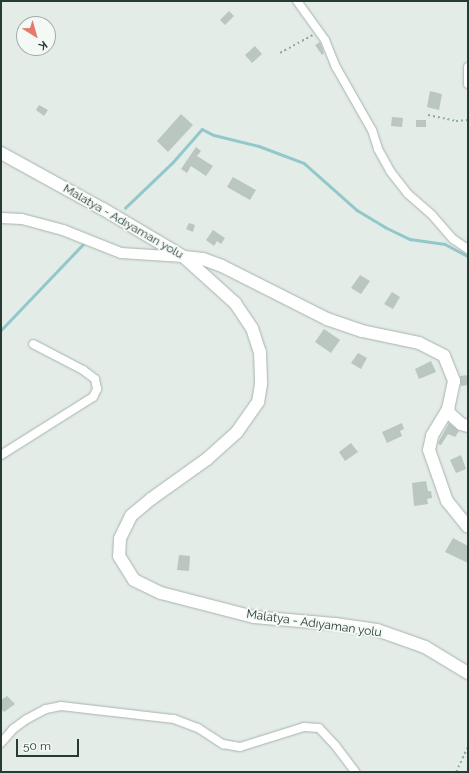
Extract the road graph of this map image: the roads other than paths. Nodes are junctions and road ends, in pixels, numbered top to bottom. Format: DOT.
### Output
graph roads {
  1 [pos="297,1"];
  2 [pos="468,68"];
  3 [pos="468,84"];
  4 [pos="1,153"];
  5 [pos="1,218"];
  6 [pos="468,249"];
  7 [pos="184,257"];
  8 [pos="33,344"];
  9 [pos="448,409"];
  10 [pos="468,426"];
  11 [pos="1,455"];
  12 [pos="468,527"];
  13 [pos="468,673"];
  14 [pos="1,743"];
  15 [pos="354,772"];
  1 -- 6 [label="street"];
  2 -- 3 [label="street"];
  4 -- 7 [label="main road, Malatya - Adıyaman yolu"];
  5 -- 7 [label="street"];
  7 -- 9 [label="main road"];
  7 -- 13 [label="main road, Malatya - Adıyaman yolu"];
  8 -- 11 [label="street"];
  9 -- 10 [label="main road"];
  9 -- 12 [label="main road"];
  14 -- 15 [label="street"];
}
